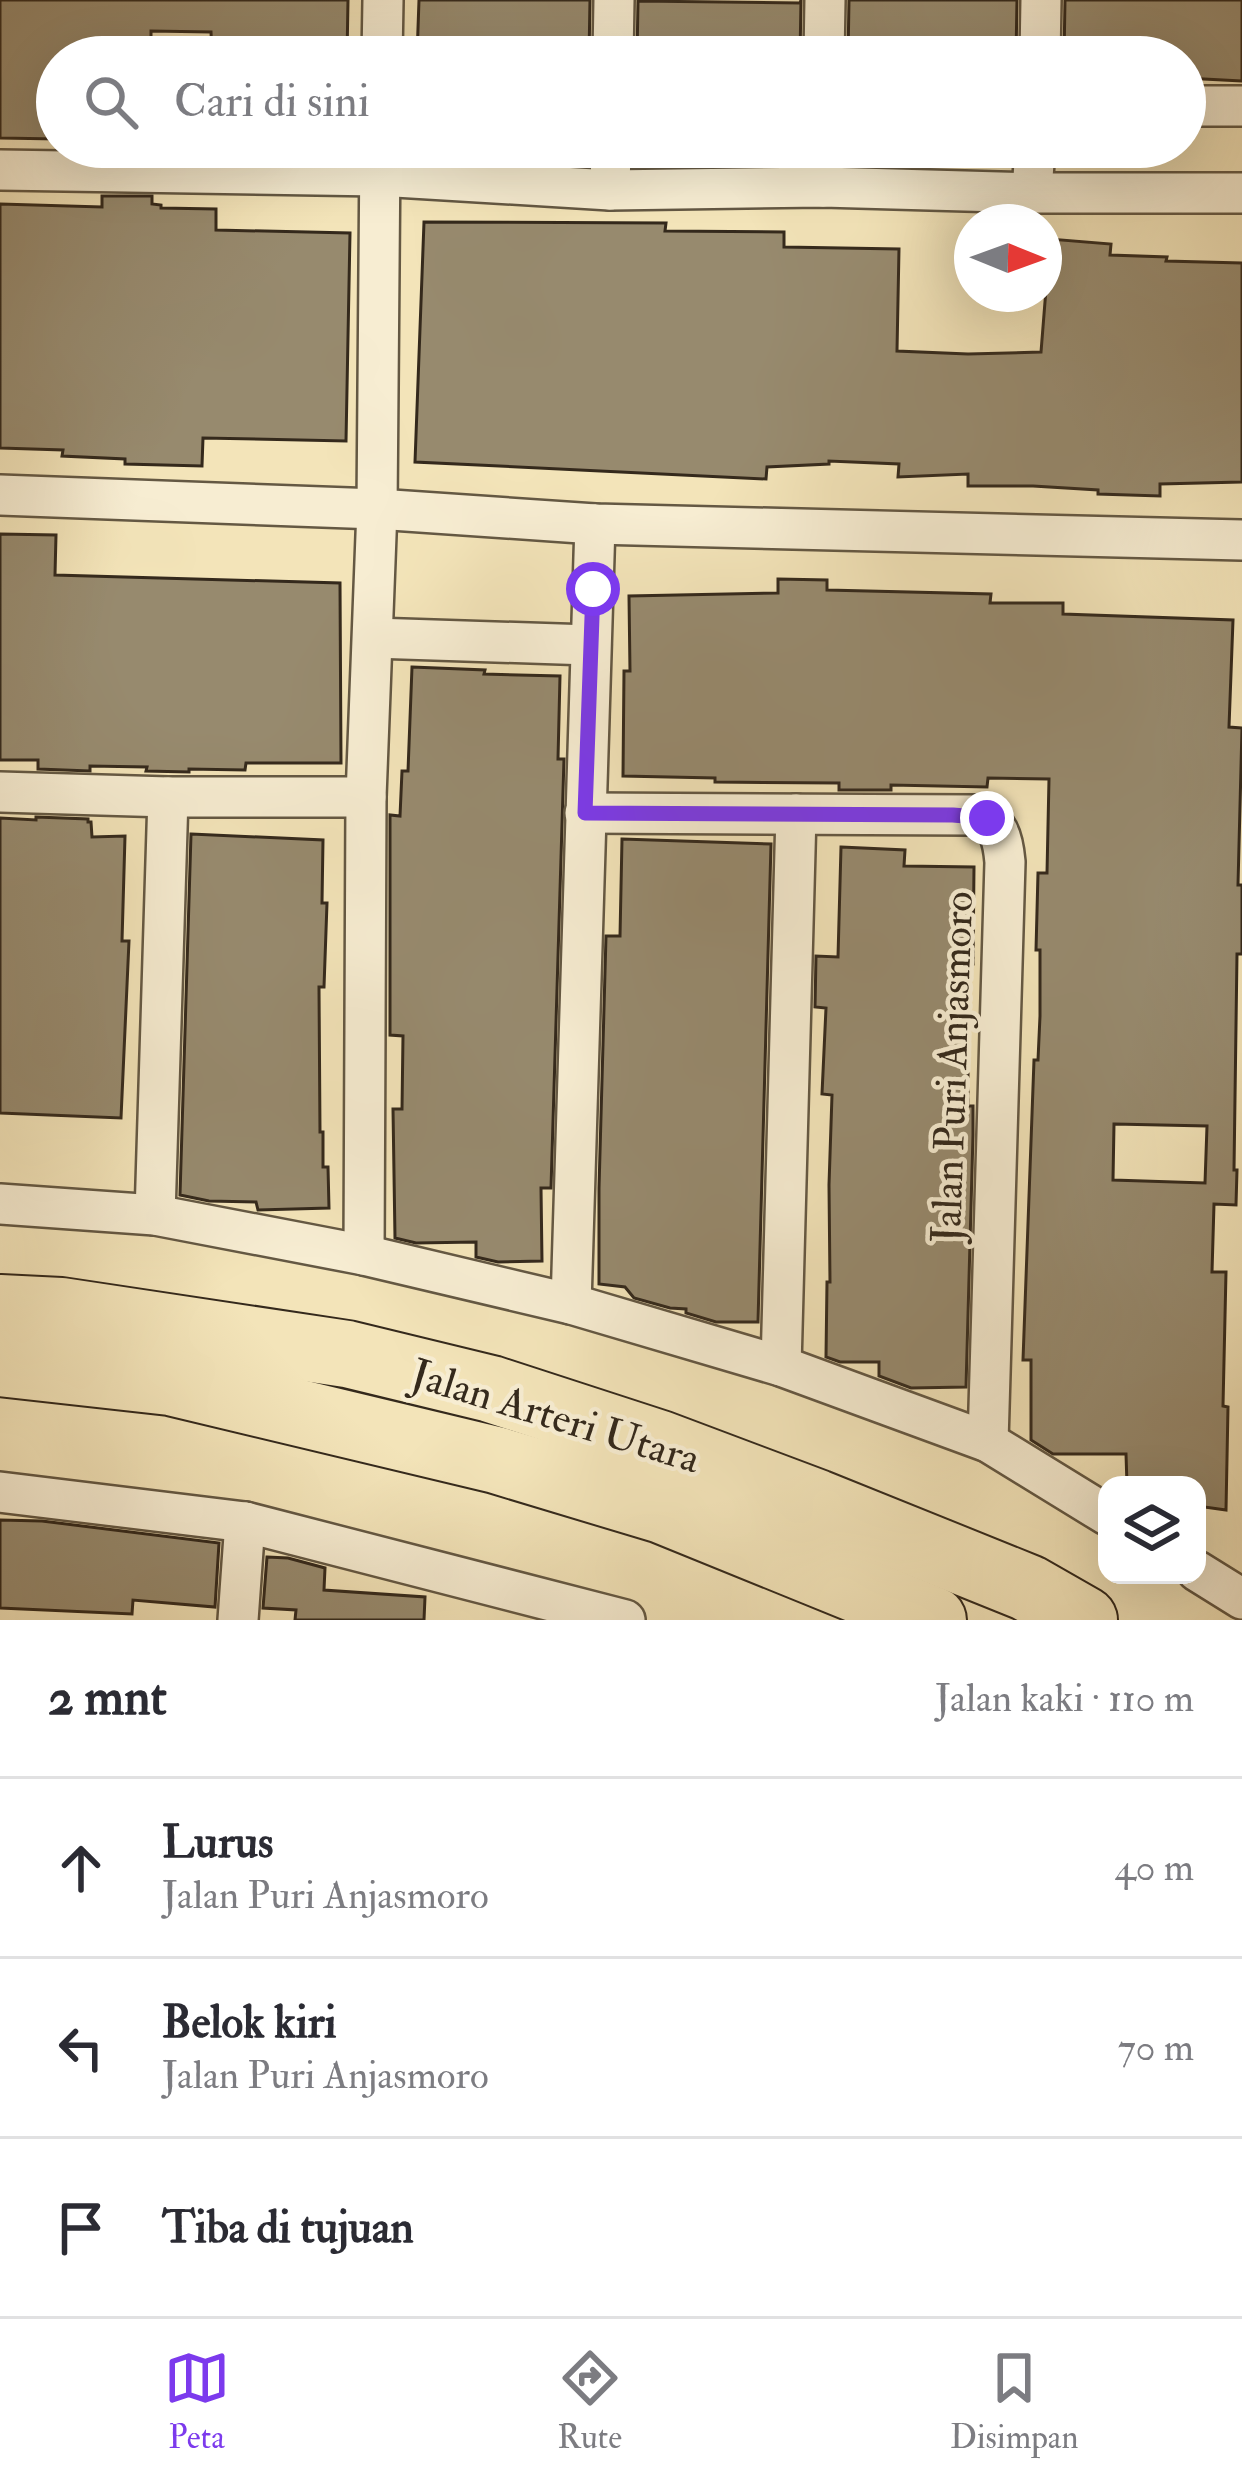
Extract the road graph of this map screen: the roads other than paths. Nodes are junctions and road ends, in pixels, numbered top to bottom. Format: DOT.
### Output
graph roads {
  1 [pos="383,0"];
  2 [pos="614,0"];
  3 [pos="825,0"];
  4 [pos="1041,0"];
  5 [pos="382,36"];
  6 [pos="613,36"];
  7 [pos="824,36"];
  8 [pos="1040,36"];
  9 [pos="1206,106"];
  10 [pos="1242,106"];
  11 [pos="95,168"];
  12 [pos="379,168"];
  13 [pos="428,168"];
  14 [pos="611,168"];
  15 [pos="823,168"];
  16 [pos="1034,168"];
  17 [pos="0,170"];
  18 [pos="823,187"];
  19 [pos="610,190"];
  20 [pos="1032,193"];
  21 [pos="1242,194"];
  22 [pos="0,495"];
  23 [pos="377,509"];
  24 [pos="595,524"];
  25 [pos="1242,540"];
  26 [pos="373,638"];
  27 [pos="590,645"];
  28 [pos="0,792"];
  29 [pos="168,797"];
  30 [pos="366,797"];
  31 [pos="585,813"];
  32 [pos="796,814"];
  33 [pos="0,1204"];
  34 [pos="155,1215"];
  35 [pos="364,1255"];
  36 [pos="571,1304"];
  37 [pos="0,1308"];
  38 [pos="0,1363"];
  39 [pos="781,1366"];
  40 [pos="988,1442"];
  41 [pos="0,1492"];
  42 [pos="1098,1509"];
  43 [pos="245,1522"];
  44 [pos="1206,1577"];
  45 [pos="1242,1599"];
  46 [pos="238,1620"];
  47 [pos="625,1620"];
  48 [pos="933,1620"];
  49 [pos="1084,1620"];
  1 -- 5 [label="street"];
  2 -- 6 [label="street"];
  3 -- 7 [label="street"];
  4 -- 8 [label="street"];
  9 -- 10 [label="street"];
  11 -- 17 [label="street"];
  12 -- 23 [label="street"];
  13 -- 19 [label="street"];
  14 -- 19 [label="street"];
  15 -- 18 [label="street"];
  16 -- 20 [label="street"];
  18 -- 19 [label="street"];
  18 -- 20 [label="street"];
  20 -- 21 [label="street"];
  22 -- 23 [label="street"];
  23 -- 24 [label="street"];
  23 -- 26 [label="street"];
  24 -- 25 [label="street"];
  24 -- 27 [label="street"];
  26 -- 27 [label="street"];
  26 -- 30 [label="street"];
  27 -- 31 [label="street"];
  28 -- 29 [label="street"];
  29 -- 30 [label="street"];
  29 -- 34 [label="street"];
  30 -- 35 [label="street"];
  31 -- 32 [label="street, Jalan Puri Anjasmoro"];
  31 -- 36 [label="street"];
  32 -- 39 [label="street"];
  32 -- 40 [label="street, Jalan Puri Anjasmoro"];
  33 -- 34 [label="street"];
  34 -- 35 [label="street"];
  35 -- 36 [label="street"];
  36 -- 39 [label="street"];
  37 -- 49 [label="highway, Jalan Arteri Utara"];
  38 -- 48 [label="highway, Jalan Arteri Utara"];
  39 -- 40 [label="street"];
  40 -- 42 [label="street"];
  41 -- 43 [label="street"];
  43 -- 46 [label="street"];
  43 -- 47 [label="street"];
  44 -- 45 [label="street"];
}
